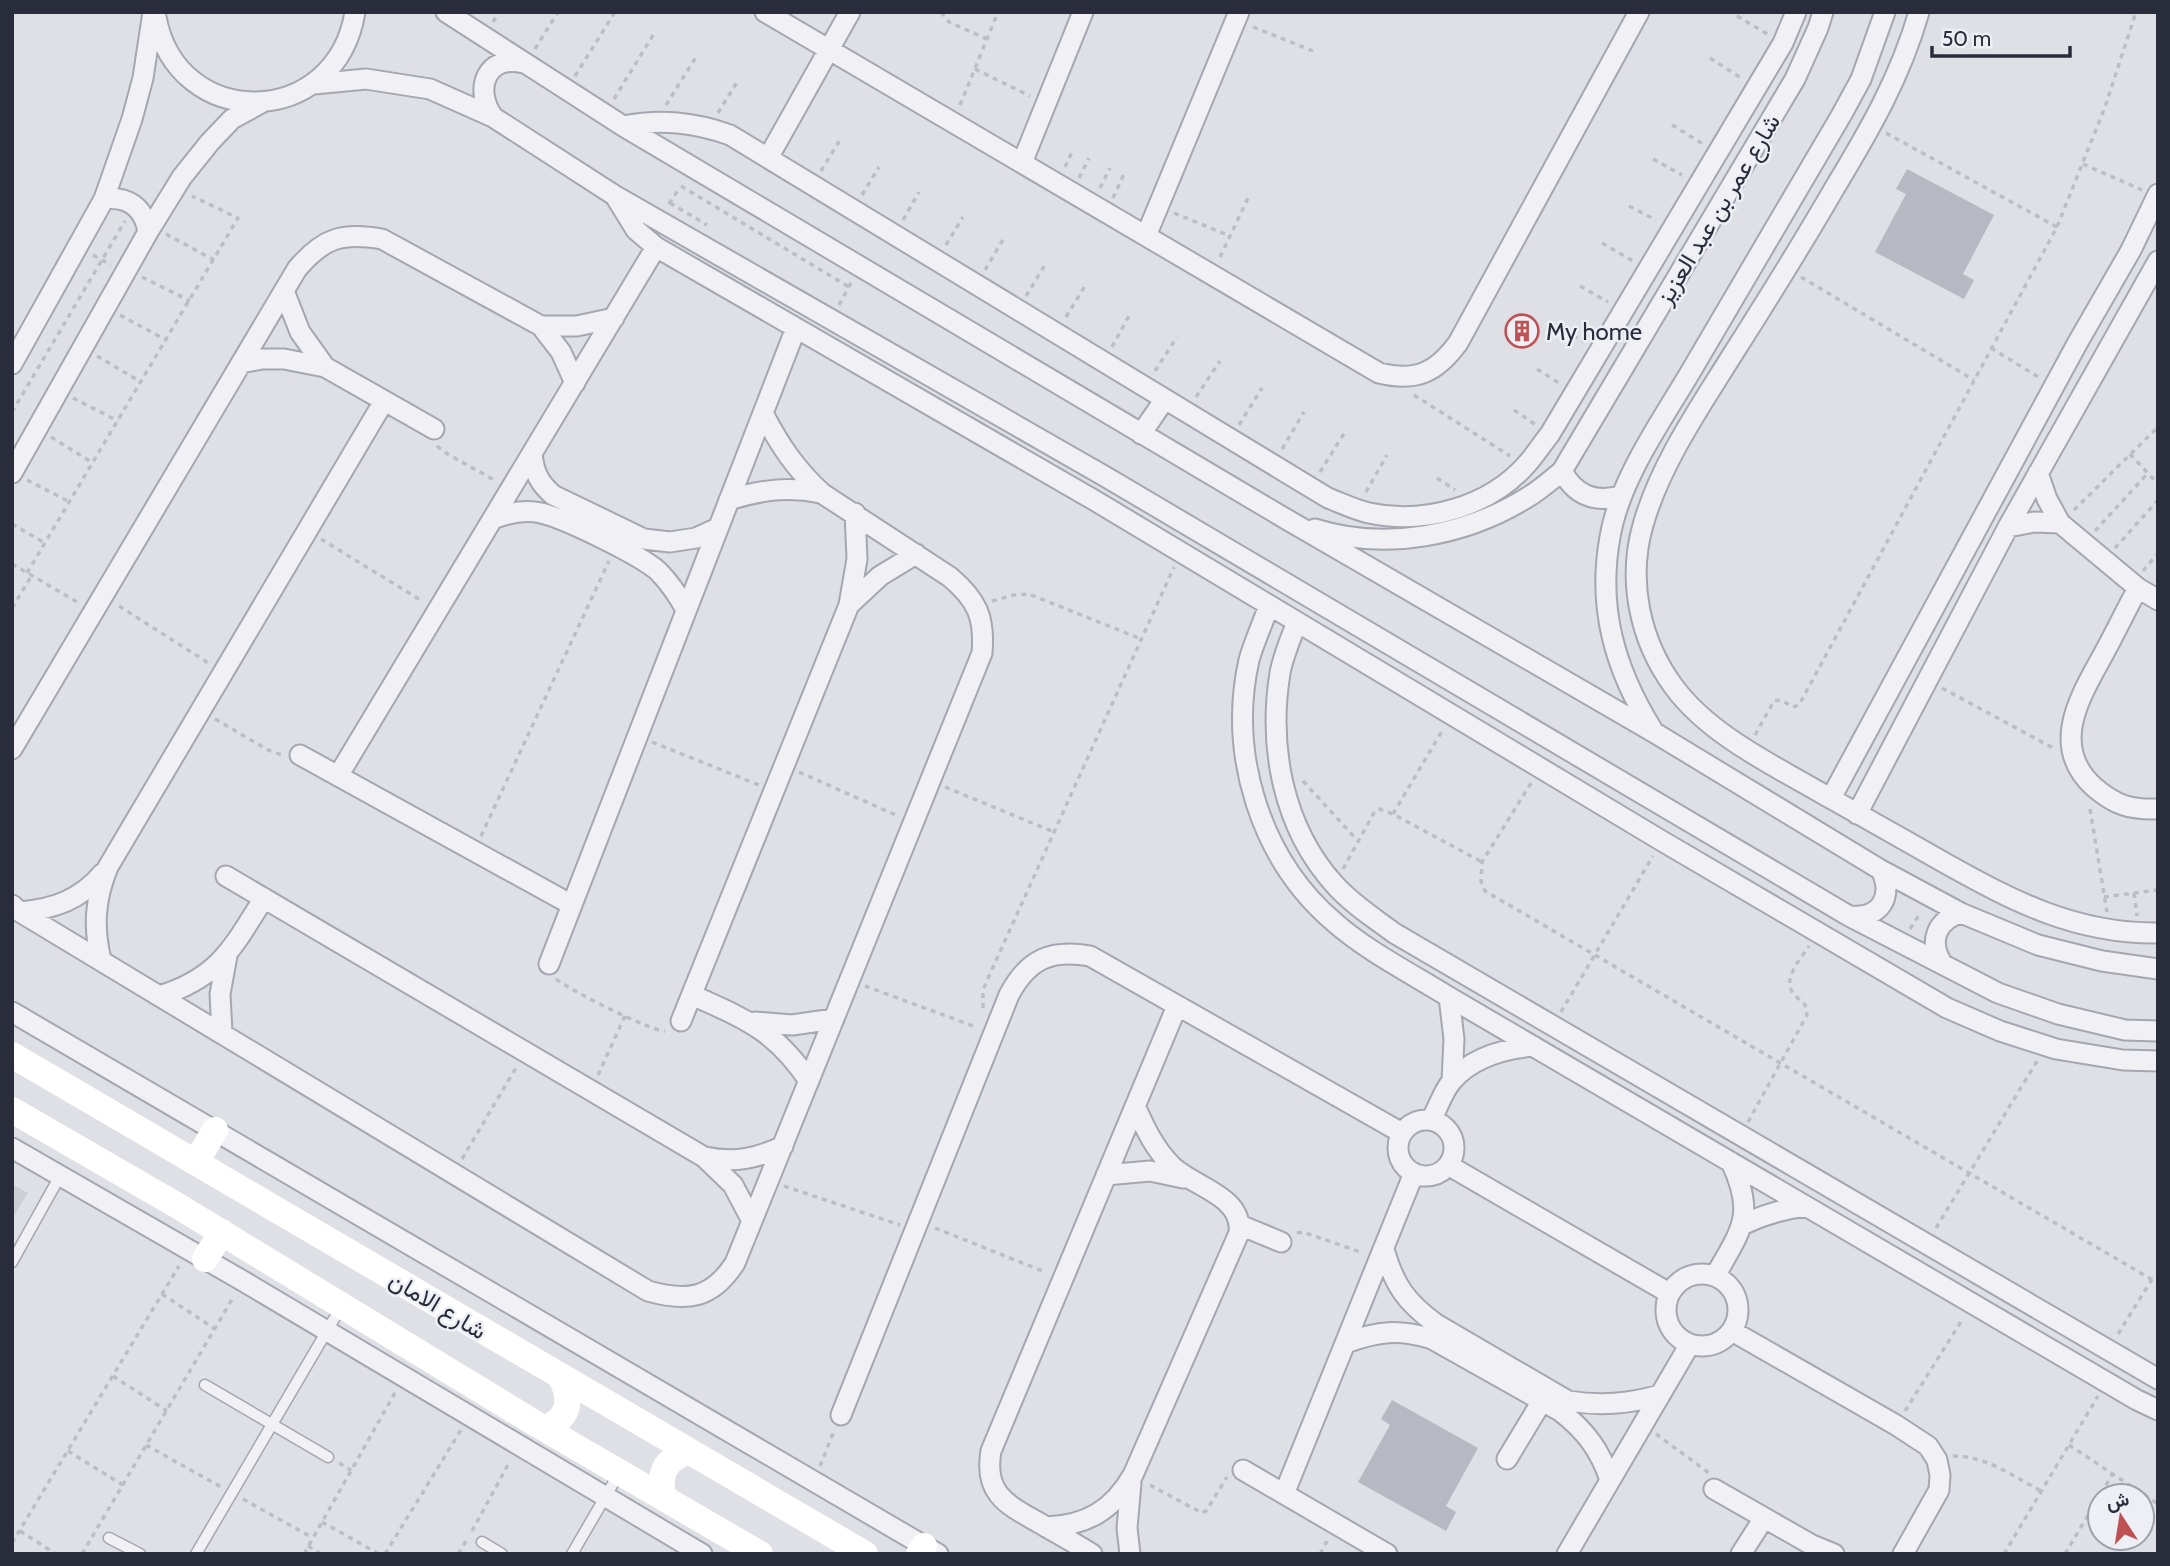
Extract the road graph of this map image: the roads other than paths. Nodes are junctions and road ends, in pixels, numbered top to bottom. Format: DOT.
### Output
graph roads {
  1 [pos="154,12"];
  2 [pos="355,12"];
  3 [pos="446,12"];
  4 [pos="765,12"];
  5 [pos="850,12"];
  6 [pos="1083,12"];
  7 [pos="1639,12"];
  8 [pos="1796,12"];
  9 [pos="1823,12"];
  10 [pos="1885,12"];
  11 [pos="1919,12"];
  12 [pos="1237,16"];
  13 [pos="829,50"];
  14 [pos="525,63"];
  15 [pos="1861,79"];
  16 [pos="314,84"];
  17 [pos="1890,91"];
  18 [pos="263,102"];
  19 [pos="493,117"];
  20 [pos="623,126"];
  21 [pos="768,158"];
  22 [pos="1022,163"];
  23 [pos="614,195"];
  24 [pos="2157,195"];
  25 [pos="104,200"];
  26 [pos="144,227"];
  27 [pos="1146,236"];
  28 [pos="1767,242"];
  29 [pos="656,247"];
  30 [pos="2158,261"];
  31 [pos="1791,263"];
  32 [pos="284,291"];
  33 [pos="614,318"];
  34 [pos="541,326"];
  35 [pos="796,328"];
  36 [pos="2078,342"];
  37 [pos="2103,356"];
  38 [pos="241,363"];
  39 [pos="12,364"];
  40 [pos="326,368"];
  41 [pos="575,383"];
  42 [pos="1576,388"];
  43 [pos="1165,399"];
  44 [pos="1605,399"];
  45 [pos="384,401"];
  46 [pos="1670,407"];
  47 [pos="763,412"];
  48 [pos="1693,419"];
  49 [pos="434,429"];
  50 [pos="1141,434"];
  51 [pos="532,454"];
  52 [pos="1562,471"];
  53 [pos="12,473"];
  54 [pos="2038,473"];
  55 [pos="1106,477"];
  56 [pos="823,494"];
  57 [pos="1621,496"];
  58 [pos="729,500"];
  59 [pos="1094,500"];
  60 [pos="855,513"];
  61 [pos="493,519"];
  62 [pos="1286,519"];
  63 [pos="2060,523"];
  64 [pos="2008,527"];
  65 [pos="718,528"];
  66 [pos="916,554"];
  67 [pos="2138,588"];
  68 [pos="2158,600"];
  69 [pos="849,605"];
  70 [pos="1269,605"];
  71 [pos="686,610"];
  72 [pos="1297,622"];
  73 [pos="1449,679"];
  74 [pos="1433,703"];
  75 [pos="1655,733"];
  76 [pos="12,749"];
  77 [pos="300,755"];
  78 [pos="338,776"];
  79 [pos="1831,798"];
  80 [pos="2158,809"];
  81 [pos="1857,814"];
  82 [pos="108,867"];
  83 [pos="1881,870"];
  84 [pos="226,876"];
  85 [pos="264,898"];
  86 [pos="572,905"];
  87 [pos="16,908"];
  88 [pos="1961,913"];
  89 [pos="1849,916"];
  90 [pos="2158,933"];
  91 [pos="227,956"];
  92 [pos="101,960"];
  93 [pos="1942,963"];
  94 [pos="549,964"];
  95 [pos="2158,969"];
  96 [pos="692,995"];
  97 [pos="159,996"];
  98 [pos="1449,997"];
  99 [pos="1177,1006"];
  100 [pos="12,1012"];
  101 [pos="834,1019"];
  102 [pos="681,1021"];
  103 [pos="750,1021"];
  104 [pos="2158,1031"];
  105 [pos="222,1033"];
  106 [pos="1532,1046"];
  107 [pos="12,1055"];
  108 [pos="2158,1061"];
  109 [pos="809,1081"];
  110 [pos="1452,1081"];
  111 [pos="1135,1106"];
  112 [pos="12,1110"];
  113 [pos="1431,1120"];
  114 [pos="215,1130"];
  115 [pos="1402,1133"];
  116 [pos="783,1146"];
  117 [pos="12,1148"];
  118 [pos="704,1157"];
  119 [pos="196,1162"];
  120 [pos="1731,1163"];
  121 [pos="1448,1165"];
  122 [pos="1414,1173"];
  123 [pos="1106,1175"];
  124 [pos="60,1176"];
  125 [pos="1191,1181"];
  126 [pos="1806,1206"];
  127 [pos="752,1221"];
  128 [pos="1744,1224"];
  129 [pos="1240,1225"];
  130 [pos="222,1232"];
  131 [pos="1281,1242"];
  132 [pos="197,1254"];
  133 [pos="1382,1254"];
  134 [pos="12,1262"];
  135 [pos="1715,1276"];
  136 [pos="1669,1293"];
  137 [pos="341,1306"];
  138 [pos="327,1331"];
  139 [pos="1732,1331"];
  140 [pos="1346,1343"];
  141 [pos="1690,1345"];
  142 [pos="561,1378"];
  143 [pos="2158,1380"];
  144 [pos="205,1384"];
  145 [pos="1660,1395"];
  146 [pos="1542,1401"];
  147 [pos="2158,1410"];
  148 [pos="841,1415"];
  149 [pos="272,1424"];
  150 [pos="546,1428"];
  151 [pos="689,1451"];
  152 [pos="328,1457"];
  153 [pos="1507,1459"];
  154 [pos="1243,1470"];
  155 [pos="620,1472"];
  156 [pos="1133,1475"];
  157 [pos="1610,1480"];
  158 [pos="1714,1489"];
  159 [pos="1284,1494"];
  160 [pos="663,1496"];
  161 [pos="605,1497"];
  162 [pos="1764,1517"];
  163 [pos="1046,1527"];
  164 [pos="109,1538"];
  165 [pos="482,1542"];
  166 [pos="1906,1549"];
  167 [pos="1816,1550"];
  168 [pos="927,1551"];
  169 [pos="696,1552"];
  170 [pos="140,1554"];
  171 [pos="196,1554"];
  172 [pos="502,1554"];
  173 [pos="572,1554"];
  174 [pos="760,1554"];
  175 [pos="865,1554"];
  176 [pos="1092,1554"];
  177 [pos="1130,1554"];
  178 [pos="1387,1554"];
  179 [pos="1567,1554"];
  180 [pos="1741,1554"];
  181 [pos="1834,1554"];
  182 [pos="1884,1554"];
  1 -- 18 [label="street"];
  1 -- 25 [label="street"];
  2 -- 16 [label="street"];
  3 -- 14 [label="street"];
  4 -- 13 [label="street"];
  5 -- 13 [label="street"];
  6 -- 22 [label="street"];
  7 -- 27 [label="street"];
  8 -- 42 [label="street"];
  9 -- 44 [label="street, شارع عمر بن عبد العزيز"];
  10 -- 15 [label="street"];
  11 -- 17 [label="street"];
  12 -- 27 [label="street"];
  13 -- 21 [label="street"];
  13 -- 22 [label="street"];
  14 -- 19 [label="street"];
  14 -- 20 [label="street"];
  15 -- 17 [label="street"];
  15 -- 28 [label="street"];
  16 -- 18 [label="street"];
  16 -- 19 [label="street"];
  17 -- 31 [label="street"];
  18 -- 26 [label="street"];
  19 -- 23 [label="street"];
  20 -- 21 [label="street"];
  20 -- 50 [label="street"];
  21 -- 43 [label="street"];
  22 -- 27 [label="street"];
  23 -- 29 [label="street"];
  23 -- 55 [label="street"];
  24 -- 36 [label="street"];
  25 -- 26 [label="street"];
  25 -- 39 [label="street"];
  26 -- 53 [label="street"];
  28 -- 31 [label="street"];
  28 -- 46 [label="street"];
  29 -- 33 [label="street"];
  29 -- 35 [label="street"];
  30 -- 37 [label="street"];
  31 -- 48 [label="street"];
  32 -- 34 [label="street"];
  32 -- 38 [label="street"];
  32 -- 40 [label="street"];
  33 -- 34 [label="street"];
  33 -- 41 [label="street"];
  34 -- 41 [label="street"];
  35 -- 47 [label="street"];
  35 -- 59 [label="street"];
  36 -- 37 [label="street"];
  36 -- 79 [label="street"];
  37 -- 54 [label="street"];
  38 -- 40 [label="street"];
  38 -- 76 [label="street"];
  40 -- 45 [label="street"];
  41 -- 51 [label="street"];
  42 -- 43 [label="street"];
  42 -- 44 [label="street"];
  43 -- 50 [label="street"];
  44 -- 52 [label="street, شارع عمر بن عبد العزيز"];
  45 -- 49 [label="street"];
  45 -- 82 [label="street"];
  46 -- 48 [label="street"];
  46 -- 57 [label="street"];
  47 -- 56 [label="street"];
  47 -- 58 [label="street"];
  48 -- 79 [label="street"];
  50 -- 62 [label="street"];
  51 -- 61 [label="street"];
  51 -- 65 [label="street"];
  52 -- 57 [label="street"];
  52 -- 62 [label="street, شارع عمر بن عبد العزيز"];
  54 -- 63 [label="street"];
  54 -- 64 [label="street"];
  55 -- 59 [label="street"];
  55 -- 73 [label="street"];
  56 -- 58 [label="street"];
  56 -- 60 [label="street"];
  57 -- 75 [label="street"];
  58 -- 65 [label="street"];
  59 -- 70 [label="street"];
  60 -- 66 [label="street"];
  60 -- 69 [label="street"];
  61 -- 71 [label="street"];
  61 -- 78 [label="street"];
  62 -- 75 [label="street"];
  63 -- 64 [label="street"];
  63 -- 67 [label="street"];
  64 -- 81 [label="street"];
  65 -- 71 [label="street"];
  66 -- 69 [label="street"];
  66 -- 101 [label="street"];
  67 -- 68 [label="street"];
  67 -- 80 [label="street"];
  69 -- 96 [label="street"];
  70 -- 72 [label="street"];
  70 -- 98 [label="street"];
  71 -- 86 [label="street"];
  72 -- 74 [label="street"];
  72 -- 143 [label="street"];
  73 -- 74 [label="street"];
  73 -- 89 [label="street"];
  74 -- 108 [label="street"];
  75 -- 83 [label="street"];
  77 -- 78 [label="street"];
  78 -- 86 [label="street"];
  79 -- 81 [label="street"];
  81 -- 90 [label="street"];
  82 -- 87 [label="street"];
  82 -- 92 [label="street"];
  83 -- 88 [label="street"];
  83 -- 89 [label="street"];
  84 -- 85 [label="street"];
  85 -- 91 [label="street"];
  85 -- 118 [label="street"];
  86 -- 94 [label="street"];
  87 -- 92 [label="street"];
  88 -- 93 [label="street"];
  88 -- 95 [label="street"];
  89 -- 93 [label="street"];
  91 -- 97 [label="street"];
  91 -- 105 [label="street"];
  92 -- 97 [label="street"];
  93 -- 104 [label="street"];
  96 -- 102 [label="street"];
  96 -- 103 [label="street"];
  97 -- 105 [label="street"];
  98 -- 106 [label="street"];
  98 -- 110 [label="street"];
  99 -- 111 [label="street"];
  99 -- 115 [label="street"];
  99 -- 148 [label="street"];
  100 -- 114 [label="street"];
  101 -- 103 [label="street"];
  101 -- 109 [label="street"];
  103 -- 109 [label="street"];
  105 -- 127 [label="street"];
  106 -- 110 [label="street"];
  106 -- 120 [label="street"];
  107 -- 119 [label="street, شارع الامان"];
  109 -- 116 [label="street"];
  110 -- 113 [label="street"];
  111 -- 123 [label="street"];
  111 -- 125 [label="street"];
  112 -- 130 [label="street, شارع الامان"];
  113 -- 115 [label="street"];
  113 -- 121 [label="street"];
  114 -- 119 [label="street"];
  114 -- 168 [label="street"];
  115 -- 122 [label="street"];
  116 -- 118 [label="street"];
  116 -- 127 [label="street"];
  117 -- 124 [label="street"];
  118 -- 127 [label="street"];
  119 -- 142 [label="street, شارع الامان"];
  120 -- 126 [label="street"];
  120 -- 128 [label="street"];
  121 -- 122 [label="street"];
  121 -- 136 [label="street"];
  122 -- 133 [label="street"];
  123 -- 125 [label="street"];
  123 -- 163 [label="street"];
  124 -- 132 [label="street"];
  124 -- 134 [label="lane"];
  125 -- 129 [label="street"];
  126 -- 128 [label="street"];
  126 -- 147 [label="street"];
  128 -- 135 [label="street"];
  129 -- 131 [label="street"];
  129 -- 156 [label="street"];
  130 -- 132 [label="street"];
  130 -- 137 [label="street, شارع الامان"];
  132 -- 138 [label="street"];
  133 -- 140 [label="street"];
  133 -- 145 [label="street"];
  135 -- 136 [label="street"];
  135 -- 139 [label="street"];
  136 -- 141 [label="street"];
  137 -- 138 [label="lane"];
  137 -- 150 [label="street, شارع الامان"];
  138 -- 149 [label="lane"];
  138 -- 161 [label="street"];
  139 -- 141 [label="street"];
  139 -- 166 [label="street"];
  140 -- 146 [label="street"];
  140 -- 159 [label="street"];
  141 -- 145 [label="street"];
  142 -- 150 [label="street"];
  142 -- 151 [label="street, شارع الامان"];
  144 -- 149 [label="lane"];
  145 -- 157 [label="street"];
  146 -- 153 [label="street"];
  146 -- 157 [label="street"];
  149 -- 152 [label="lane"];
  149 -- 171 [label="lane"];
  150 -- 155 [label="street, شارع الامان"];
  151 -- 160 [label="street"];
  151 -- 175 [label="street, شارع الامان"];
  154 -- 159 [label="street"];
  155 -- 160 [label="street, شارع الامان"];
  155 -- 161 [label="lane"];
  156 -- 163 [label="street"];
  156 -- 177 [label="street"];
  157 -- 179 [label="street"];
  158 -- 162 [label="street"];
  159 -- 178 [label="street"];
  160 -- 174 [label="street, شارع الامان"];
  161 -- 169 [label="street"];
  161 -- 173 [label="lane"];
  162 -- 167 [label="street"];
  162 -- 180 [label="street"];
  163 -- 176 [label="street"];
  164 -- 170 [label="lane"];
  165 -- 172 [label="lane"];
  166 -- 182 [label="street"];
  167 -- 181 [label="street"];
}
